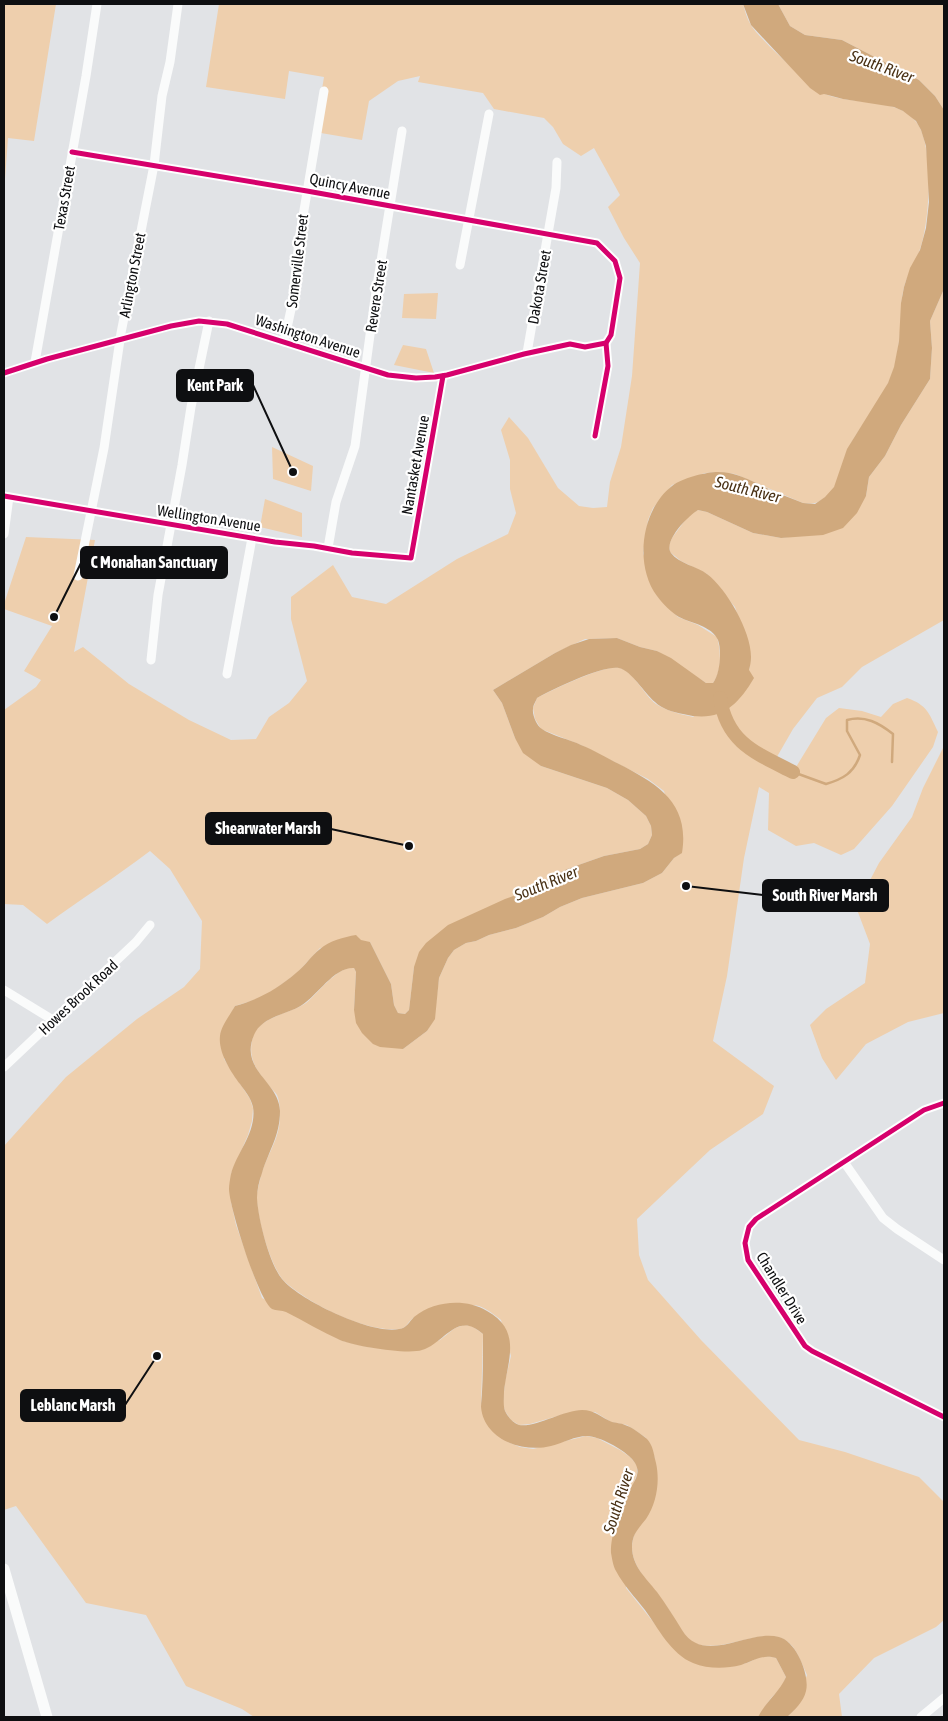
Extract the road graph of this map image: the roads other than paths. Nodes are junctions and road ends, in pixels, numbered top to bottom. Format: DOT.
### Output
graph roads {
  1 [pos="97,4"];
  2 [pos="178,4"];
  3 [pos="324,91"];
  4 [pos="489,114"];
  5 [pos="402,131"];
  6 [pos="72,152"];
  7 [pos="557,162"];
  8 [pos="154,165"];
  9 [pos="307,191"];
  10 [pos="391,207"];
  11 [pos="469,220"];
  12 [pos="548,234"];
  13 [pos="460,265"];
  14 [pos="209,322"];
  15 [pos="120,339"];
  16 [pos="284,342"];
  17 [pos="606,343"];
  18 [pos="527,353"];
  19 [pos="35,362"];
  20 [pos="366,368"];
  21 [pos="4,373"];
  22 [pos="443,376"];
  23 [pos="595,436"];
  24 [pos="6,497"];
  25 [pos="92,511"];
  26 [pos="171,525"];
  27 [pos="4,534"];
  28 [pos="252,538"];
  29 [pos="328,548"];
  30 [pos="411,558"];
  31 [pos="78,576"];
  32 [pos="151,660"];
  33 [pos="227,674"];
  34 [pos="150,925"];
  35 [pos="4,990"];
  36 [pos="52,1020"];
  37 [pos="4,1067"];
  38 [pos="942,1105"];
  39 [pos="844,1162"];
  40 [pos="944,1260"];
  41 [pos="944,1417"];
  42 [pos="4,1569"];
  43 [pos="944,1698"];
  44 [pos="47,1717"];
  45 [pos="921,1717"];
  1 -- 6 [label="street, Texas Street"];
  2 -- 8 [label="street, Arlington Street"];
  3 -- 9 [label="street, Somerville Street"];
  4 -- 11 [label="street"];
  5 -- 10 [label="street, Revere Street"];
  6 -- 8 [label="street, Quincy Avenue"];
  6 -- 19 [label="street, Texas Street"];
  7 -- 12 [label="street, Dakota Street"];
  8 -- 9 [label="street, Quincy Avenue"];
  8 -- 15 [label="street, Arlington Street"];
  9 -- 10 [label="street, Quincy Avenue"];
  9 -- 16 [label="street, Somerville Street"];
  10 -- 11 [label="street, Quincy Avenue"];
  10 -- 20 [label="street, Revere Street"];
  11 -- 12 [label="street, Quincy Avenue"];
  11 -- 13 [label="street"];
  12 -- 17 [label="street, Quincy Avenue"];
  12 -- 18 [label="street, Dakota Street"];
  14 -- 15 [label="street, Washington Avenue"];
  14 -- 16 [label="street, Washington Avenue"];
  14 -- 26 [label="street"];
  15 -- 19 [label="street, Washington Avenue"];
  15 -- 25 [label="street, Arlington Street"];
  16 -- 20 [label="street, Washington Avenue"];
  17 -- 18 [label="street, Washington Avenue"];
  17 -- 23 [label="street"];
  18 -- 22 [label="street, Washington Avenue"];
  19 -- 21 [label="street, Washington Avenue"];
  20 -- 22 [label="street, Washington Avenue"];
  20 -- 29 [label="street, Revere Street"];
  22 -- 30 [label="street, Nantasket Avenue"];
  24 -- 25 [label="street, Wellington Avenue"];
  24 -- 27 [label="street"];
  25 -- 26 [label="street, Wellington Avenue"];
  25 -- 31 [label="street, Arlington Street"];
  26 -- 28 [label="street, Wellington Avenue"];
  26 -- 32 [label="street"];
  28 -- 29 [label="street, Wellington Avenue"];
  28 -- 33 [label="street"];
  29 -- 30 [label="street, Wellington Avenue"];
  34 -- 36 [label="street, Howes Brook Road"];
  35 -- 36 [label="street"];
  36 -- 37 [label="street, Howes Brook Road"];
  38 -- 39 [label="street, Chandler Drive"];
  39 -- 40 [label="street"];
  39 -- 41 [label="street, Chandler Drive"];
  42 -- 44 [label="street"];
  43 -- 45 [label="street"];
}
